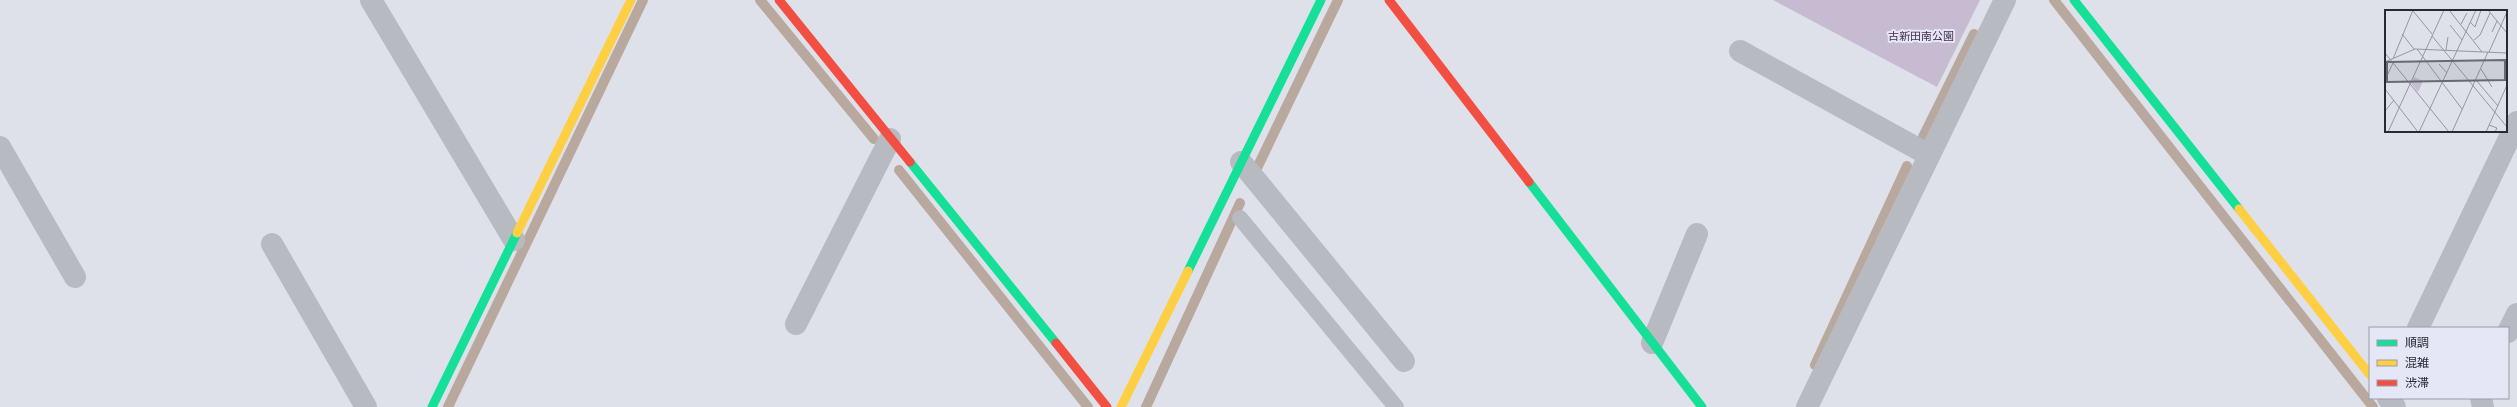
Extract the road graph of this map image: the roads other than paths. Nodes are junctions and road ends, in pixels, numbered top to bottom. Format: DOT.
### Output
graph roads {
  1 [pos="371,0"];
  2 [pos="631,0"];
  3 [pos="779,0"];
  4 [pos="1321,0"];
  5 [pos="1389,0"];
  6 [pos="2005,0"];
  7 [pos="2074,0"];
  8 [pos="1740,52"];
  9 [pos="2517,122"];
  10 [pos="890,139"];
  11 [pos="0,147"];
  12 [pos="1929,155"];
  13 [pos="1241,162"];
  14 [pos="1240,218"];
  15 [pos="1697,234"];
  16 [pos="514,240"];
  17 [pos="272,244"];
  18 [pos="75,277"];
  19 [pos="2517,314"];
  20 [pos="796,324"];
  21 [pos="2418,327"];
  22 [pos="2509,330"];
  23 [pos="1652,343"];
  24 [pos="1404,361"];
  25 [pos="2369,374"];
  26 [pos="2389,399"];
  27 [pos="366,407"];
  28 [pos="432,407"];
  29 [pos="1107,407"];
  30 [pos="1121,407"];
  31 [pos="1396,407"];
  32 [pos="1702,407"];
  33 [pos="1807,407"];
  34 [pos="2395,407"];
  1 -- 16 [label="street"];
  2 -- 16 [label="street"];
  3 -- 10 [label="street"];
  4 -- 13 [label="street"];
  5 -- 23 [label="street"];
  6 -- 12 [label="street"];
  7 -- 25 [label="street"];
  8 -- 12 [label="street"];
  9 -- 21 [label="street"];
  10 -- 20 [label="street"];
  10 -- 29 [label="street"];
  11 -- 18 [label="street"];
  12 -- 33 [label="street"];
  13 -- 24 [label="street"];
  13 -- 30 [label="street"];
  14 -- 31 [label="lane"];
  15 -- 23 [label="street"];
  16 -- 28 [label="street"];
  17 -- 27 [label="street"];
  19 -- 22 [label="street"];
  23 -- 32 [label="street"];
  26 -- 34 [label="street"];
}
